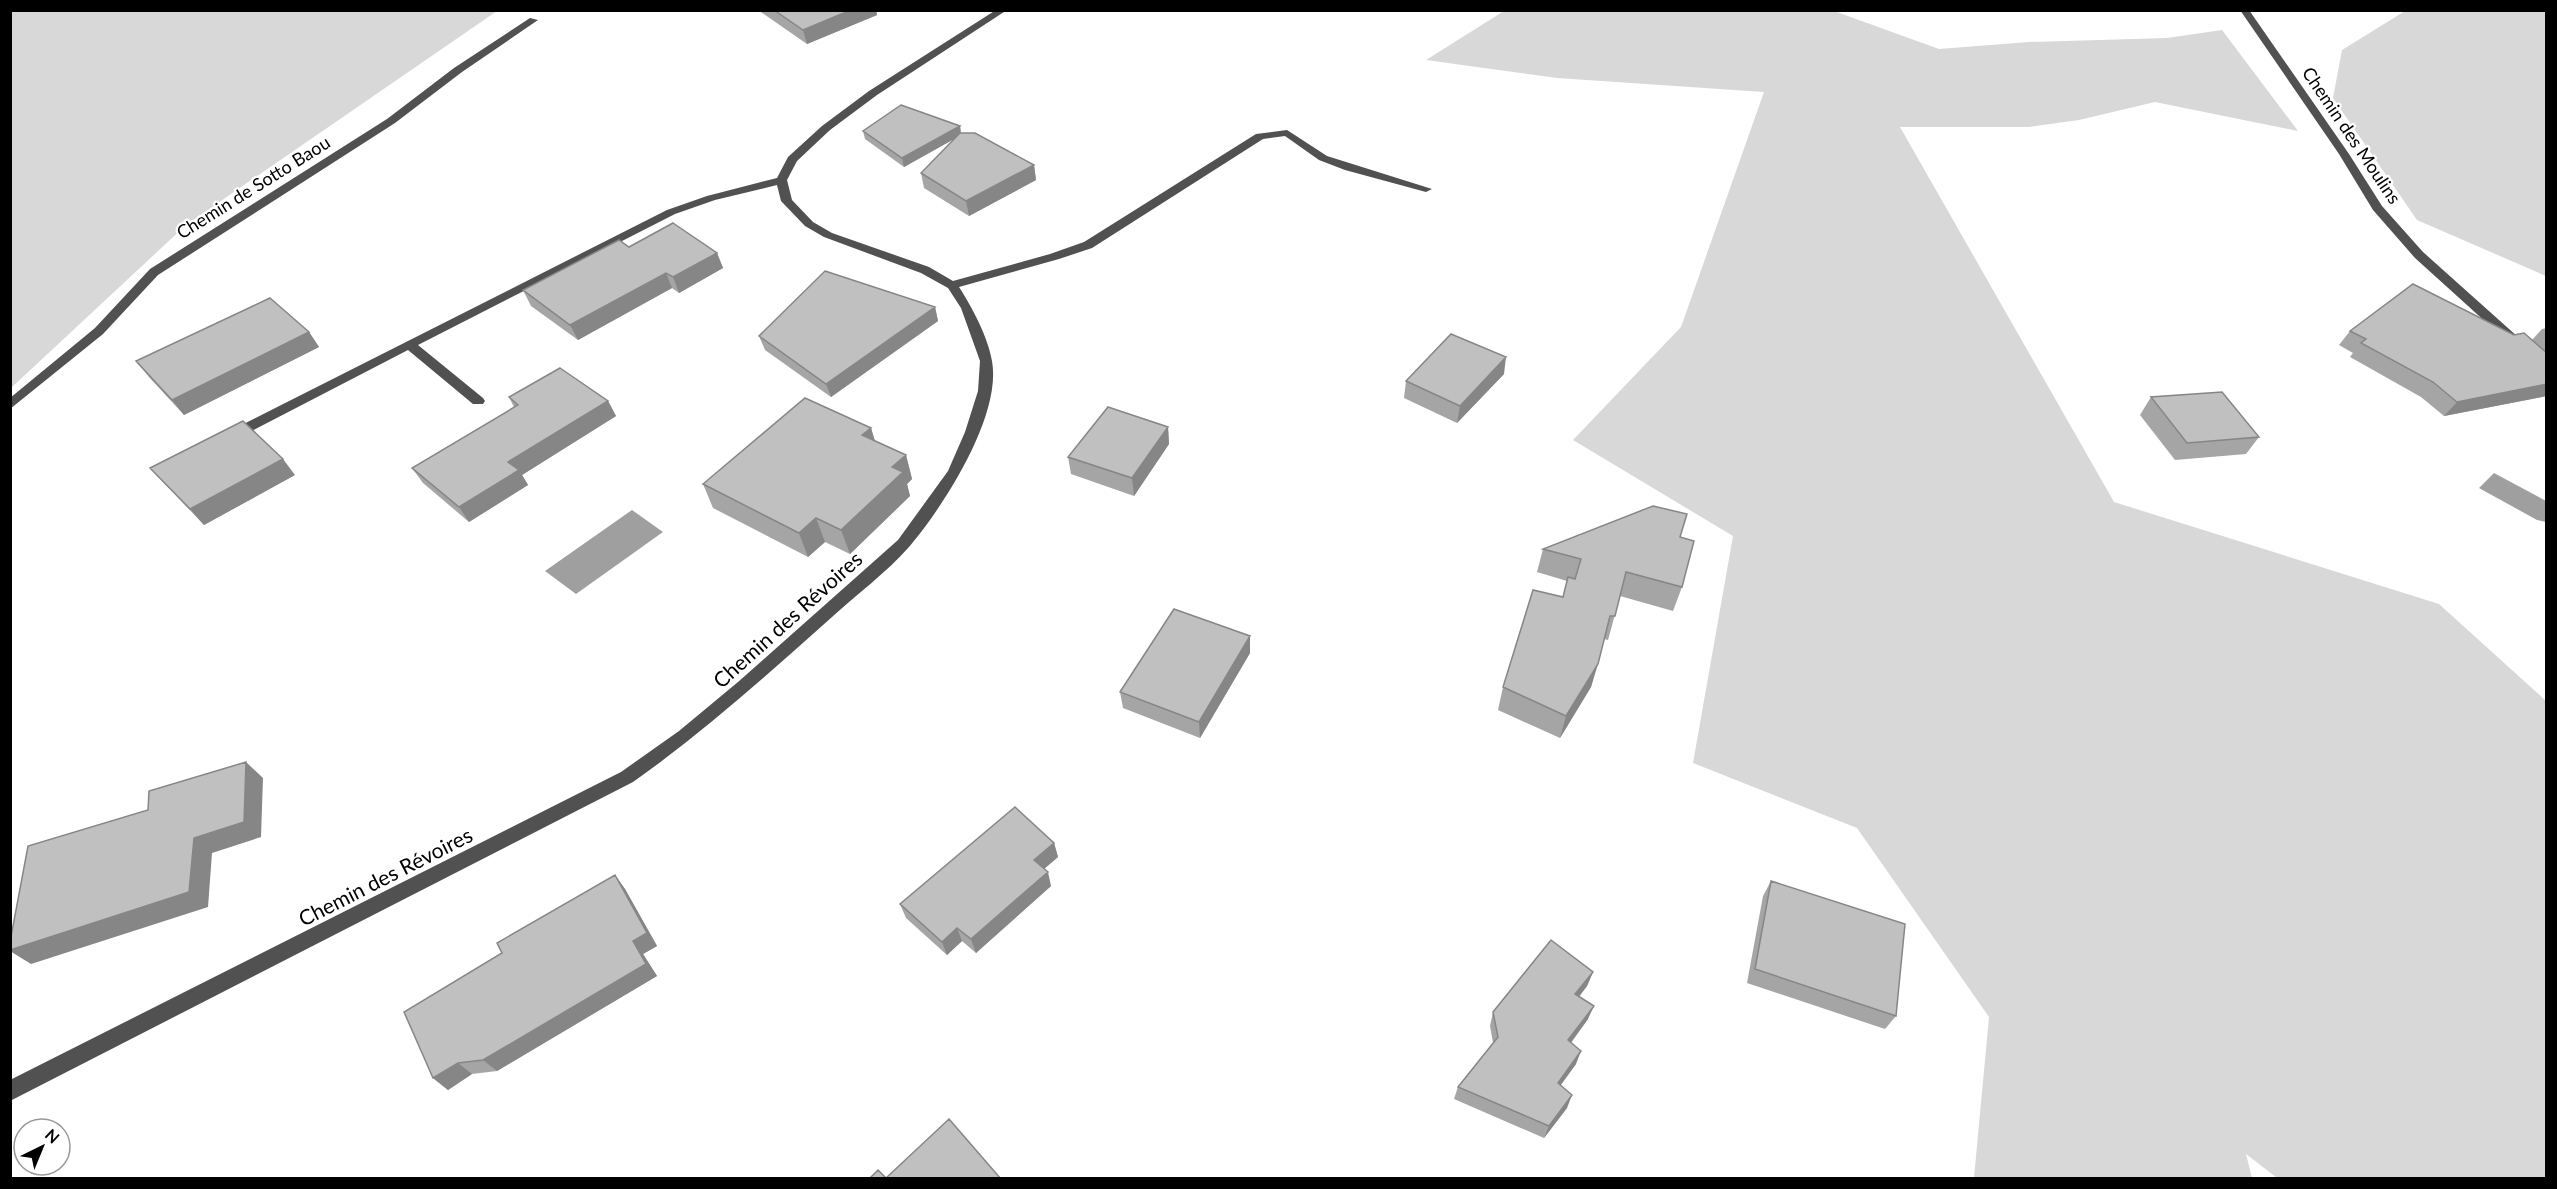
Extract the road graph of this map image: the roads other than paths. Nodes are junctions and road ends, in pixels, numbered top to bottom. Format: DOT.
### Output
graph roads {
  1 [pos="1003,10"];
  2 [pos="2244,10"];
  3 [pos="533,20"];
  4 [pos="781,180"];
  5 [pos="1426,189"];
  6 [pos="952,285"];
  7 [pos="409,344"];
  8 [pos="2547,369"];
  9 [pos="478,400"];
  10 [pos="10,405"];
  11 [pos="220,442"];
  12 [pos="10,1091"];
  1 -- 4 [label="street"];
  2 -- 8 [label="street, Chemin des Moulins"];
  3 -- 10 [label="street, Chemin de Sotto Baou"];
  4 -- 6 [label="street, Chemin des Révoires"];
  4 -- 7 [label="street"];
  5 -- 6 [label="street"];
  6 -- 12 [label="street, Chemin des Révoires"];
  7 -- 9 [label="street"];
  7 -- 11 [label="street"];
}
